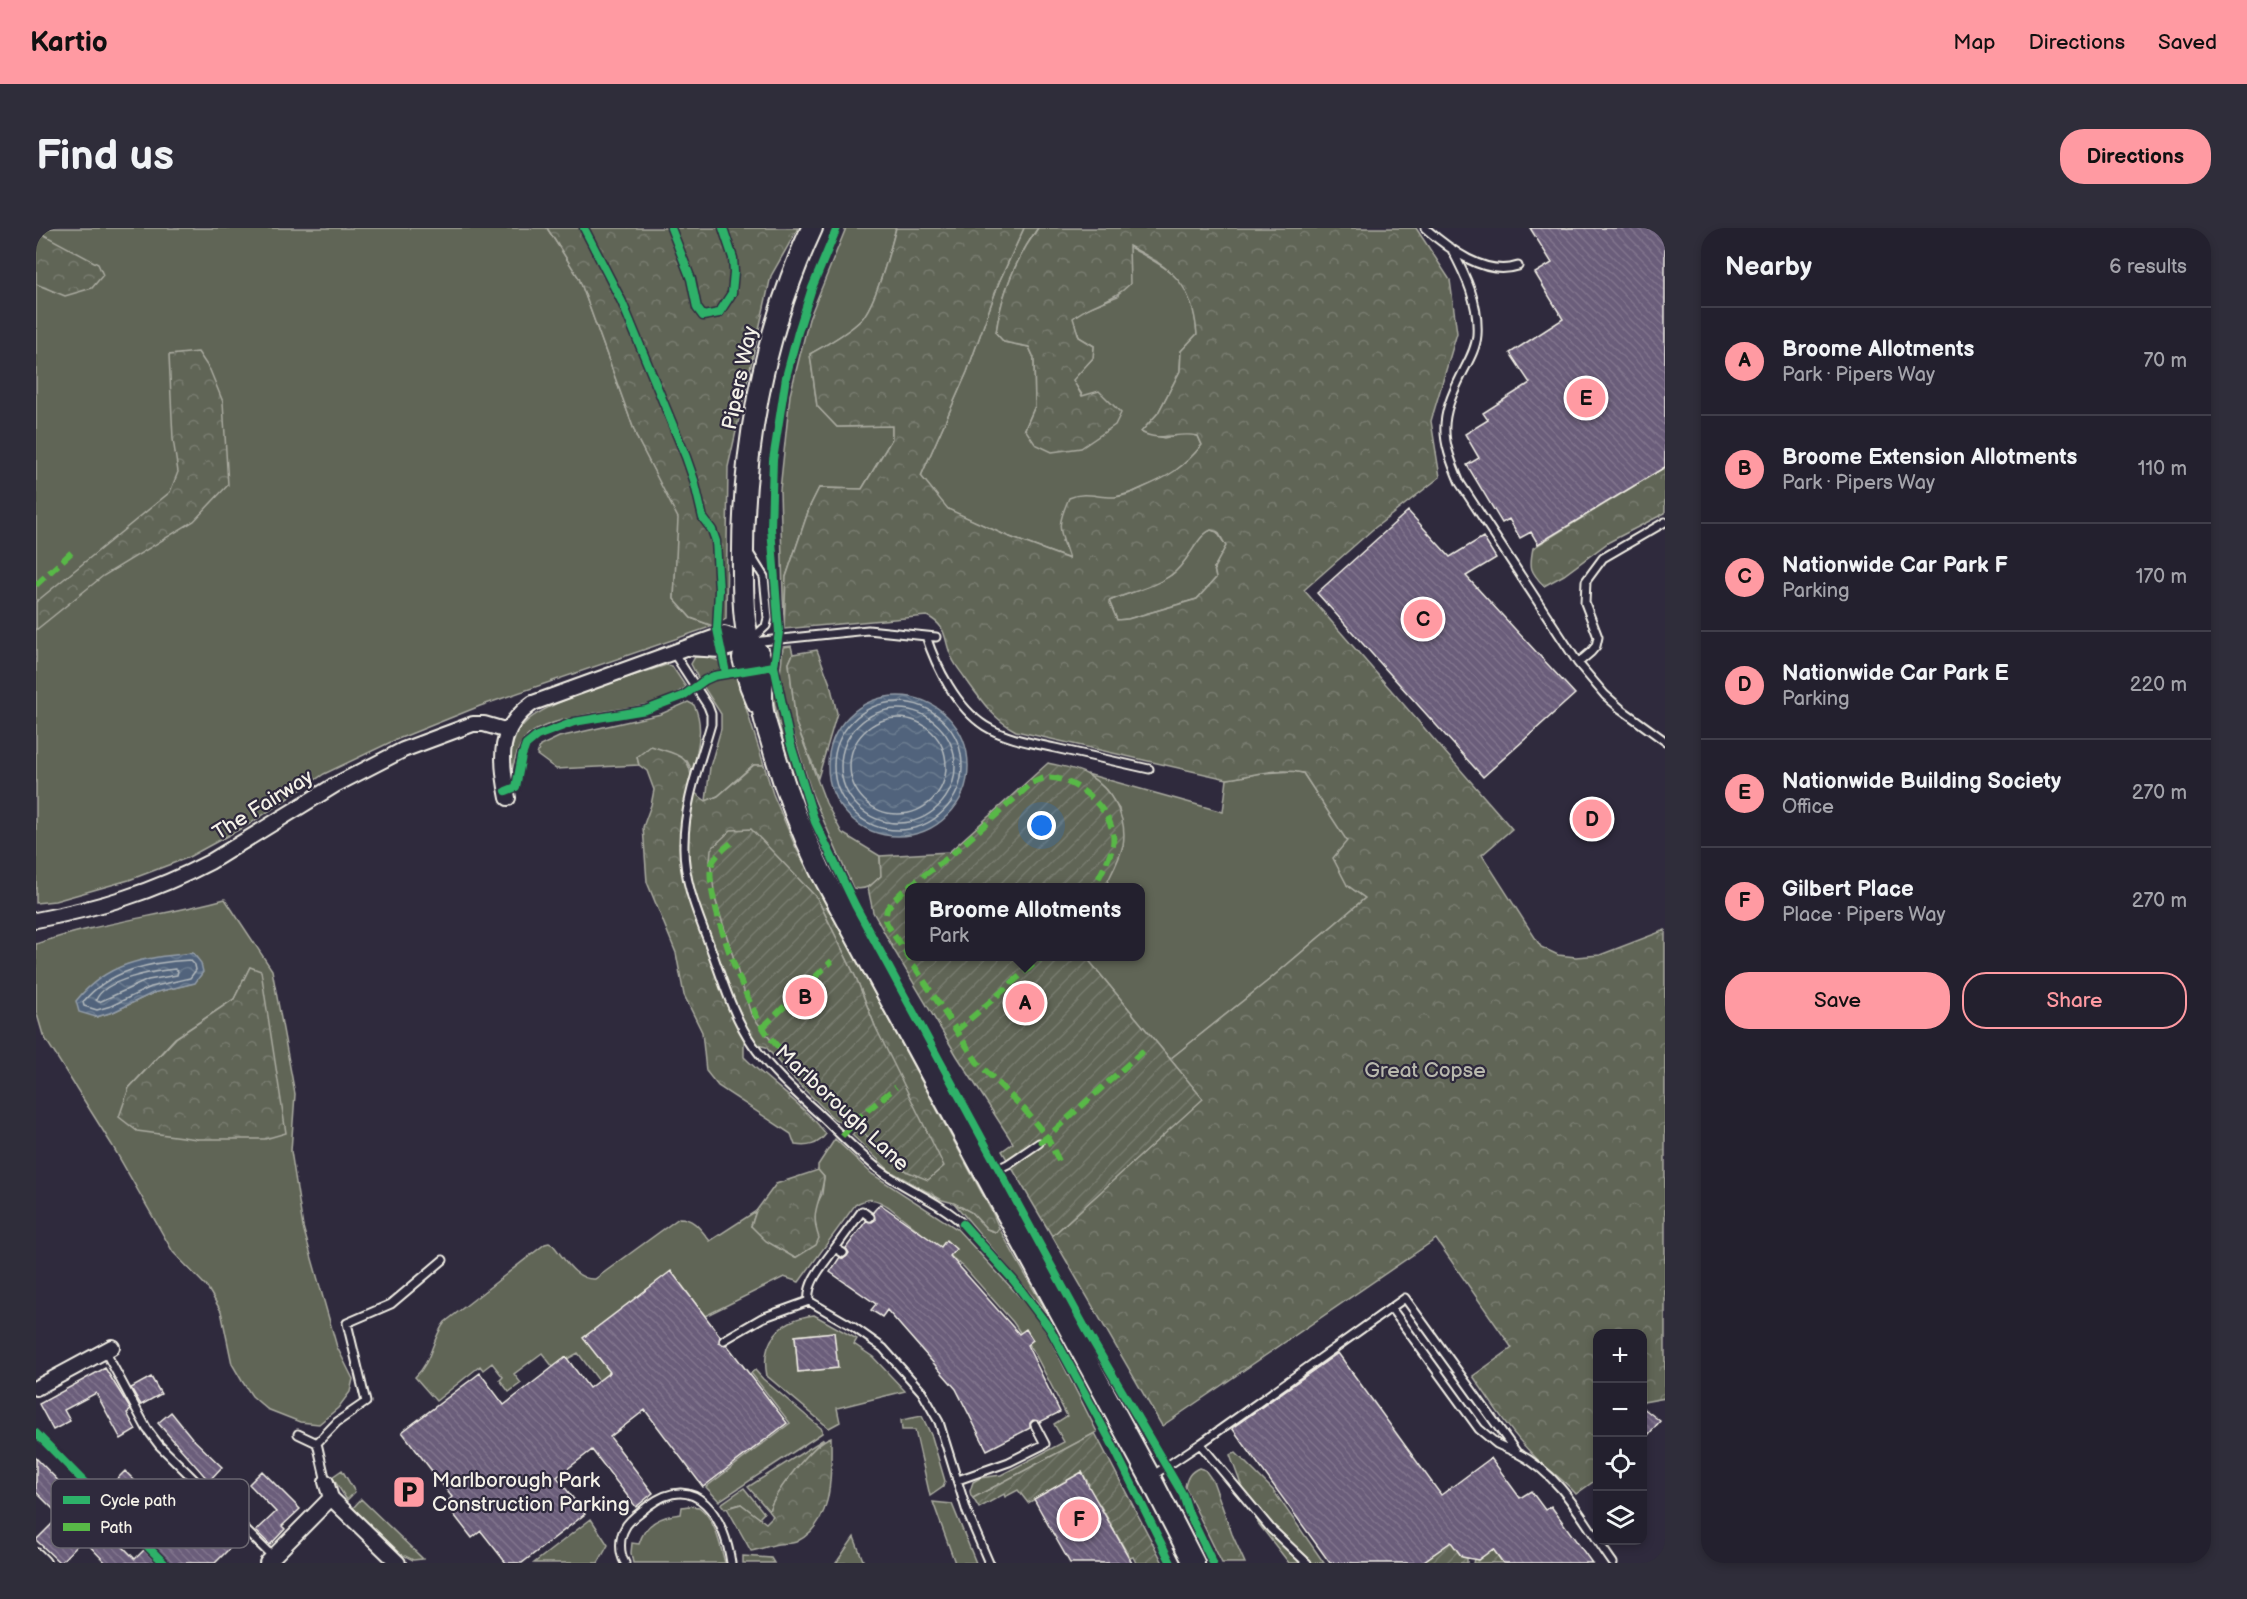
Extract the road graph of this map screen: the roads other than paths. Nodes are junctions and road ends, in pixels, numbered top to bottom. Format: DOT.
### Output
graph roads {
  1 [pos="812,228"];
  2 [pos="1425,228"];
  3 [pos="1451,248"];
  4 [pos="1518,266"];
  5 [pos="1665,522"];
  6 [pos="926,636"];
  7 [pos="936,637"];
  8 [pos="749,642"];
  9 [pos="680,650"];
  10 [pos="1578,663"];
  11 [pos="508,731"];
  12 [pos="1665,741"];
  13 [pos="1149,770"];
  14 [pos="507,798"];
  15 [pos="36,920"];
  16 [pos="1039,1143"];
  17 [pos="985,1175"];
  18 [pos="870,1217"];
  19 [pos="963,1224"];
  20 [pos="836,1248"];
  21 [pos="843,1253"];
  22 [pos="443,1260"];
  23 [pos="809,1301"];
  24 [pos="1391,1308"];
  25 [pos="724,1340"];
  26 [pos="109,1349"];
  27 [pos="36,1388"];
  28 [pos="1035,1425"];
  29 [pos="297,1434"];
  30 [pos="317,1443"];
  31 [pos="1200,1444"];
  32 [pos="1517,1453"];
  33 [pos="1150,1477"];
  34 [pos="192,1479"];
  35 [pos="958,1480"];
  36 [pos="326,1482"];
  37 [pos="330,1498"];
  38 [pos="249,1538"];
  39 [pos="36,1556"];
  40 [pos="270,1560"];
  41 [pos="43,1563"];
  42 [pos="398,1563"];
  43 [pos="625,1563"];
  44 [pos="731,1563"];
  45 [pos="989,1563"];
  46 [pos="1194,1563"];
  47 [pos="1307,1563"];
  48 [pos="1613,1563"];
  1 -- 8 [label="main road, Pipers Way"];
  2 -- 3 [label="lane"];
  3 -- 4 [label="lane"];
  3 -- 10 [label="lane"];
  5 -- 10 [label="lane"];
  6 -- 7 [label="lane"];
  6 -- 8 [label="lane"];
  6 -- 13 [label="lane"];
  8 -- 9 [label="street"];
  8 -- 17 [label="main road, Pipers Way"];
  9 -- 11 [label="street"];
  9 -- 19 [label="lane, Marlborough Lane"];
  10 -- 12 [label="lane"];
  11 -- 14 [label="street"];
  11 -- 15 [label="street, The Fairway"];
  16 -- 17 [label="lane"];
  17 -- 33 [label="main road, Pipers Way"];
  18 -- 20 [label="lane"];
  20 -- 21 [label="lane"];
  20 -- 23 [label="lane"];
  22 -- 30 [label="lane"];
  23 -- 25 [label="lane"];
  23 -- 35 [label="lane"];
  24 -- 31 [label="lane"];
  24 -- 32 [label="lane"];
  24 -- 32 [label="lane"];
  26 -- 27 [label="street"];
  26 -- 34 [label="lane"];
  28 -- 35 [label="lane"];
  29 -- 30 [label="lane"];
  30 -- 36 [label="lane"];
  31 -- 33 [label="lane"];
  31 -- 47 [label="lane"];
  32 -- 48 [label="lane"];
  33 -- 46 [label="main road, Pipers Way"];
  35 -- 45 [label="lane"];
  36 -- 37 [label="street"];
  37 -- 40 [label="street"];
  37 -- 42 [label="street"];
  38 -- 40 [label="lane"];
  39 -- 41 [label="street"];
  43 -- 44 [label="lane"];
}
